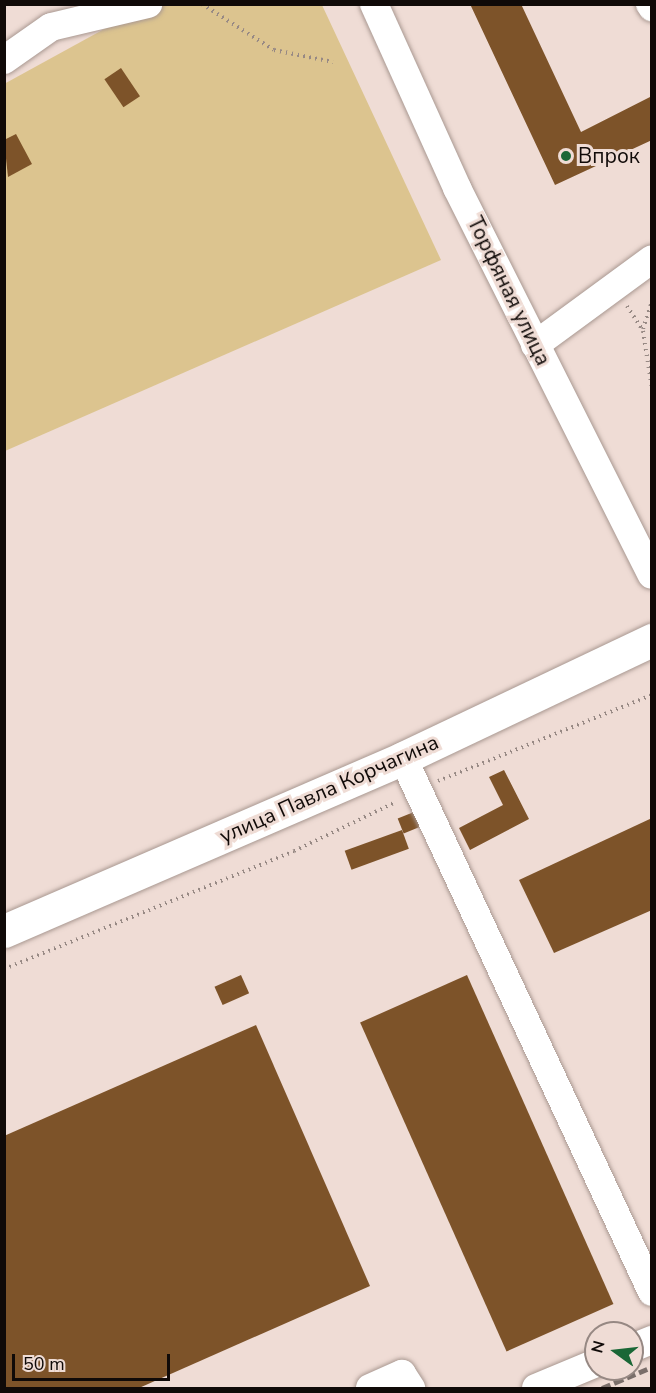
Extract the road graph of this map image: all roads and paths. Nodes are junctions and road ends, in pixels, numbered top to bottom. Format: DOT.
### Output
graph roads {
  1 [pos="70,4"];
  2 [pos="148,4"];
  3 [pos="202,4"];
  4 [pos="374,4"];
  5 [pos="51,27"];
  6 [pos="4,60"];
  7 [pos="333,62"];
  8 [pos="651,259"];
  9 [pos="614,287"];
  10 [pos="651,302"];
  11 [pos="643,331"];
  12 [pos="535,345"];
  13 [pos="651,389"];
  14 [pos="651,574"];
  15 [pos="651,640"];
  16 [pos="651,695"];
  17 [pos="403,758"];
  18 [pos="418,791"];
  19 [pos="4,931"];
  20 [pos="4,969"];
  21 [pos="651,1292"];
  22 [pos="584,1369"];
  23 [pos="370,1389"];
  24 [pos="411,1389"];
  25 [pos="536,1389"];
  1 -- 5 [label="street"];
  2 -- 5 [label="street"];
  3 -- 7 [label="path"];
  4 -- 12 [label="street, Торфяная улица"];
  5 -- 6 [label="street"];
  8 -- 9 [label="street"];
  9 -- 11 [label="path"];
  9 -- 12 [label="street"];
  10 -- 11 [label="path"];
  11 -- 13 [label="path"];
  12 -- 14 [label="street, Торфяная улица"];
  15 -- 17 [label="main road, улица Павла Корчагина"];
  16 -- 18 [label="path"];
  17 -- 18 [label="street"];
  17 -- 19 [label="main road, улица Павла Корчагина"];
  18 -- 20 [label="path"];
  18 -- 21 [label="street"];
  22 -- 25 [label="street"];
  23 -- 24 [label="street"];
}
